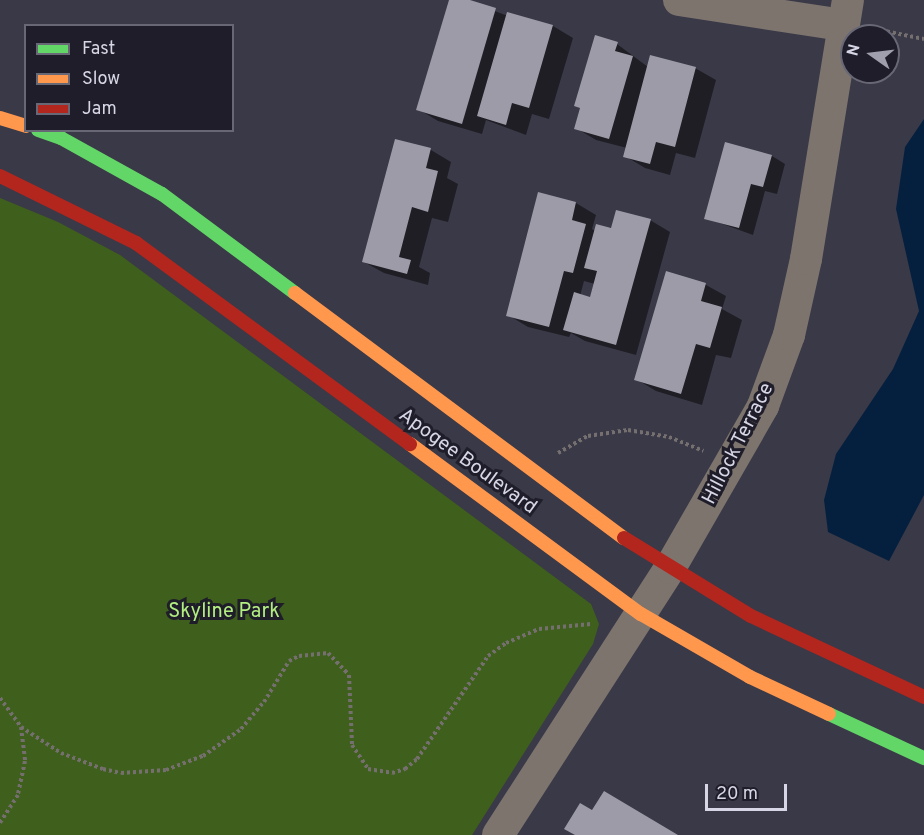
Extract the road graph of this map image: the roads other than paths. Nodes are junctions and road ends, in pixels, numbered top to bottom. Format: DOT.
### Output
graph roads {
  1 [pos="679,0"];
  2 [pos="846,12"];
  3 [pos="0,118"];
  4 [pos="24,125"];
  5 [pos="44,132"];
  6 [pos="0,176"];
  7 [pos="670,568"];
  8 [pos="641,614"];
  9 [pos="924,697"];
  10 [pos="924,758"];
  11 [pos="498,835"];
  1 -- 2 [label="street"];
  2 -- 7 [label="street, Hillock Terrace"];
  3 -- 4 [label="street"];
  5 -- 7 [label="street, Apogee Boulevard"];
  6 -- 8 [label="street, Apogee Boulevard"];
  7 -- 8 [label="street, Hillock Terrace"];
  7 -- 9 [label="street, Apogee Boulevard"];
  8 -- 10 [label="street, Apogee Boulevard"];
  8 -- 11 [label="street, Hillock Terrace"];
}
